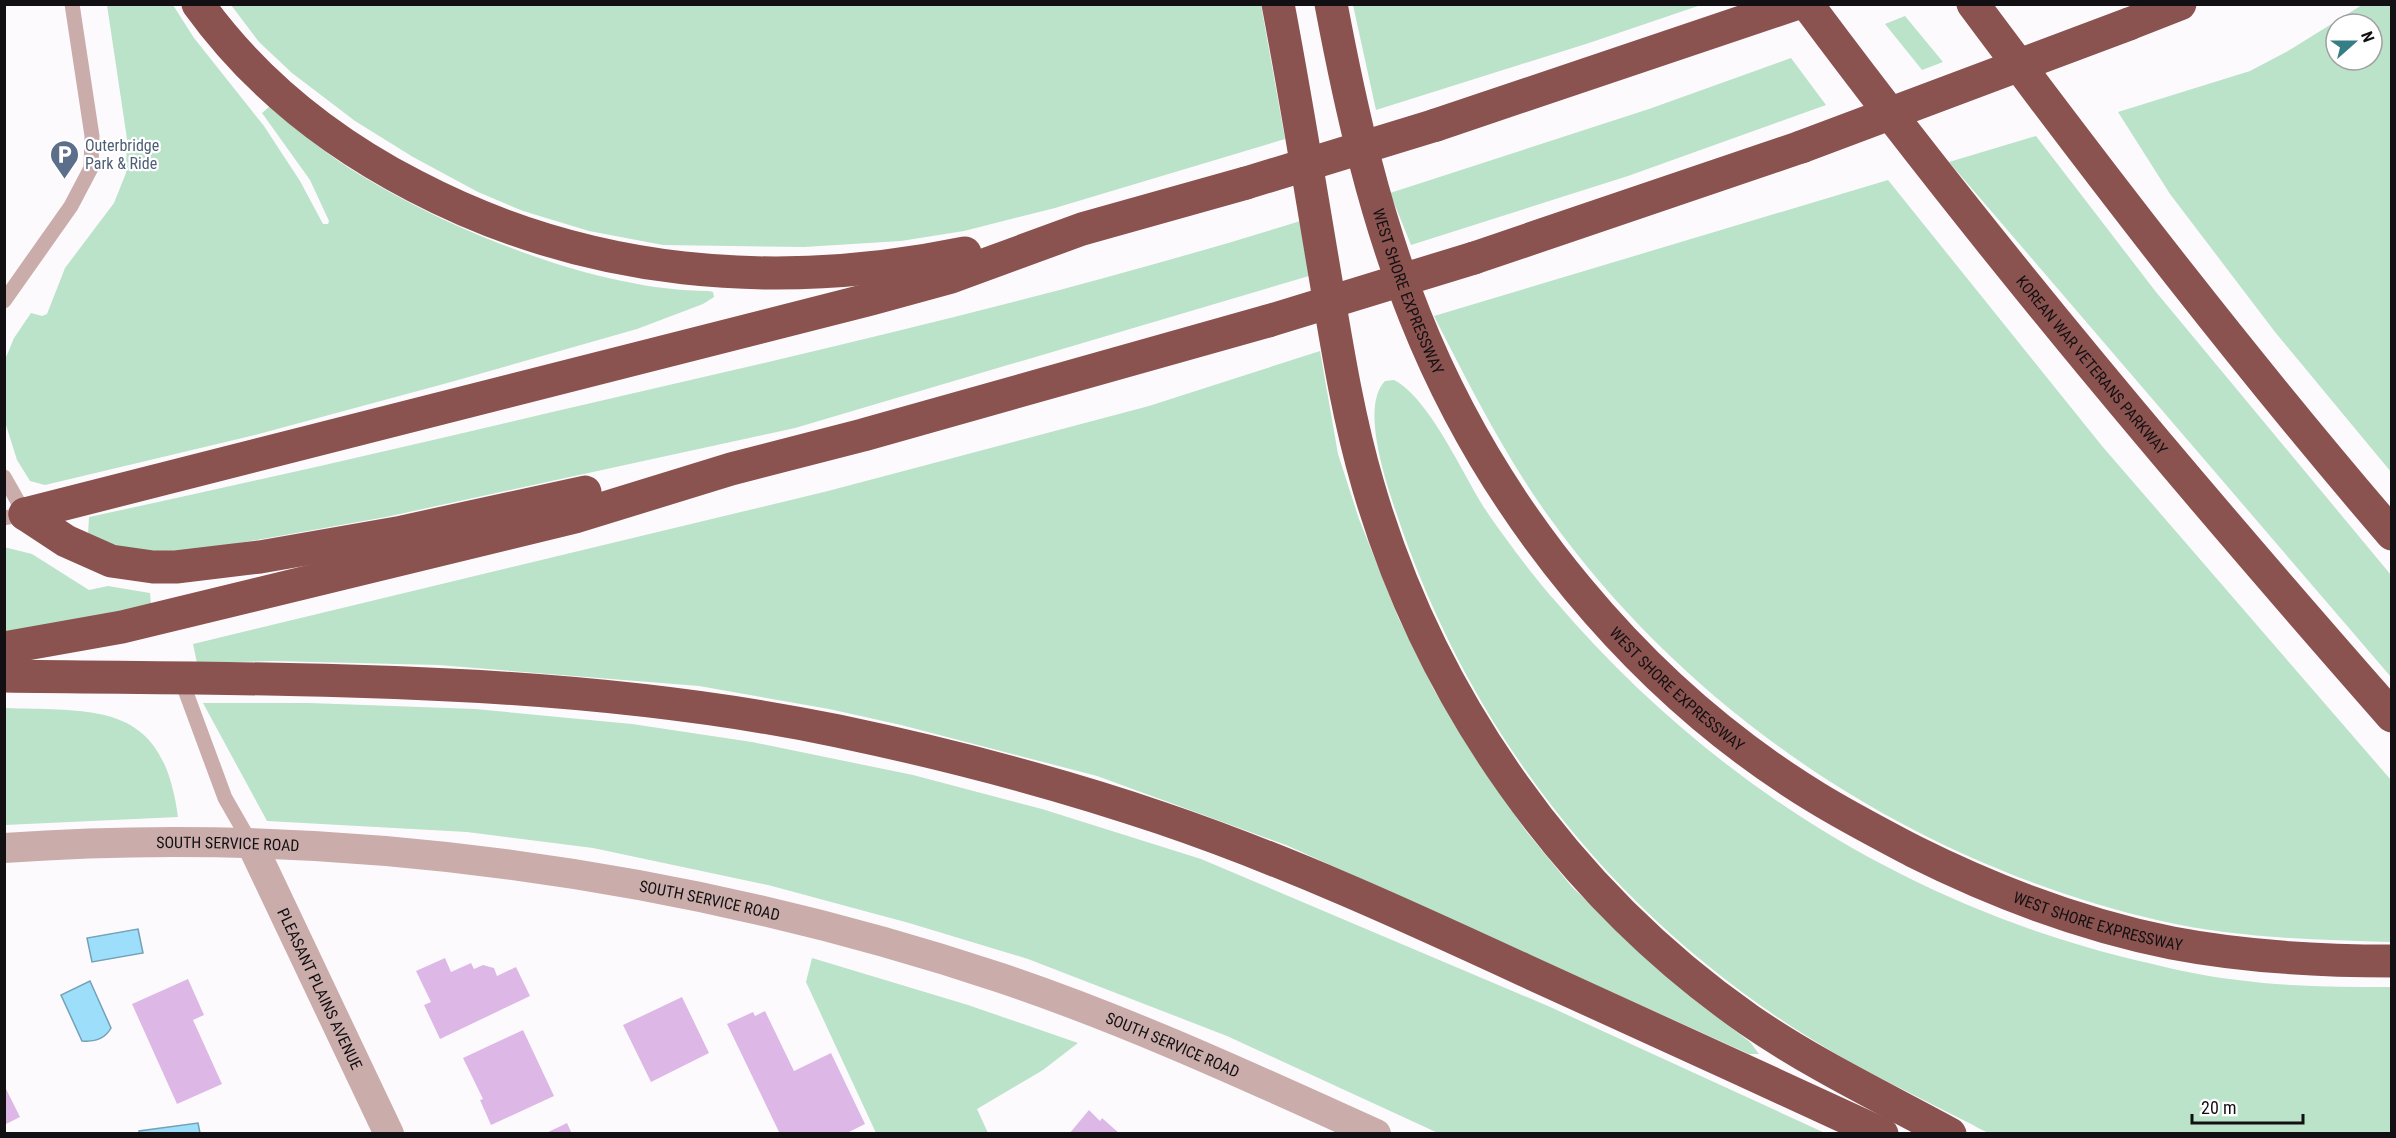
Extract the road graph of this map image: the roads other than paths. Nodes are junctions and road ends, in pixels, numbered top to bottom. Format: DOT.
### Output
graph roads {
  1 [pos="72,4"];
  2 [pos="198,4"];
  3 [pos="1278,4"];
  4 [pos="1331,4"];
  5 [pos="1795,4"];
  6 [pos="1807,4"];
  7 [pos="1973,4"];
  8 [pos="1998,4"];
  9 [pos="2180,4"];
  10 [pos="2120,201"];
  11 [pos="1082,229"];
  12 [pos="4,301"];
  13 [pos="730,469"];
  14 [pos="4,477"];
  15 [pos="15,516"];
  16 [pos="2391,534"];
  17 [pos="4,648"];
  18 [pos="4,676"];
  19 [pos="181,679"];
  20 [pos="2391,715"];
  21 [pos="252,845"];
  22 [pos="4,848"];
  23 [pos="2391,961"];
  24 [pos="389,1134"];
  25 [pos="1376,1134"];
  26 [pos="1882,1134"];
  27 [pos="1950,1134"];
  1 -- 12 [label="lane"];
  2 -- 11 [label="highway"];
  3 -- 27 [label="highway"];
  4 -- 23 [label="highway, WEST SHORE EXPRESSWAY"];
  5 -- 11 [label="highway, bridge"];
  6 -- 20 [label="highway, KOREAN WAR VETERANS PARKWAY"];
  7 -- 10 [label="highway"];
  8 -- 10 [label="highway"];
  9 -- 13 [label="highway, bridge"];
  10 -- 16 [label="highway"];
  11 -- 15 [label="highway"];
  13 -- 15 [label="highway"];
  13 -- 17 [label="highway"];
  14 -- 15 [label="lane"];
  18 -- 19 [label="highway"];
  19 -- 21 [label="lane"];
  19 -- 26 [label="highway"];
  21 -- 22 [label="street, SOUTH SERVICE ROAD"];
  21 -- 24 [label="street, PLEASANT PLAINS AVENUE"];
  21 -- 25 [label="street, SOUTH SERVICE ROAD"];
}
